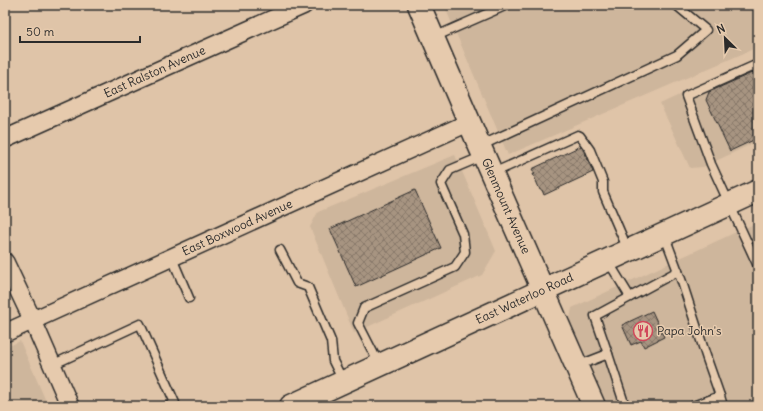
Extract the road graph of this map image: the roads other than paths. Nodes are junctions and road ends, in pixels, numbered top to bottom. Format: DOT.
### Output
graph roads {
  1 [pos="304,5"];
  2 [pos="419,5"];
  3 [pos="507,5"];
  4 [pos="676,5"];
  5 [pos="434,37"];
  6 [pos="758,64"];
  7 [pos="470,122"];
  8 [pos="5,139"];
  9 [pos="485,159"];
  10 [pos="758,190"];
  11 [pos="730,203"];
  12 [pos="664,234"];
  13 [pos="280,250"];
  14 [pos="628,251"];
  15 [pos="172,258"];
  16 [pos="607,260"];
  17 [pos="5,262"];
  18 [pos="758,266"];
  19 [pos="678,271"];
  20 [pos="543,289"];
  21 [pos="630,297"];
  22 [pos="189,298"];
  23 [pos="33,321"];
  24 [pos="5,333"];
  25 [pos="608,354"];
  26 [pos="52,365"];
  27 [pos="379,365"];
  28 [pos="577,367"];
  29 [pos="343,382"];
  30 [pos="720,396"];
  31 [pos="70,406"];
  32 [pos="168,406"];
  33 [pos="291,406"];
  34 [pos="594,406"];
  35 [pos="625,406"];
  36 [pos="693,406"];
  37 [pos="723,406"];
  1 -- 8 [label="street, East Ralston Avenue"];
  2 -- 5 [label="main road, Glenmount Avenue"];
  3 -- 5 [label="lane"];
  4 -- 9 [label="lane"];
  5 -- 7 [label="main road, Glenmount Avenue"];
  6 -- 11 [label="lane"];
  7 -- 9 [label="main road, Glenmount Avenue"];
  7 -- 15 [label="street, East Boxwood Avenue"];
  9 -- 14 [label="lane"];
  9 -- 20 [label="main road, Glenmount Avenue"];
  9 -- 27 [label="lane"];
  10 -- 11 [label="main road, East Waterloo Road"];
  11 -- 12 [label="main road, East Waterloo Road"];
  11 -- 18 [label="lane"];
  12 -- 14 [label="main road, East Waterloo Road"];
  12 -- 19 [label="lane"];
  13 -- 29 [label="lane"];
  14 -- 16 [label="main road, East Waterloo Road"];
  15 -- 22 [label="lane"];
  15 -- 23 [label="street, East Boxwood Avenue"];
  16 -- 20 [label="main road, East Waterloo Road"];
  16 -- 21 [label="lane"];
  17 -- 23 [label="street"];
  19 -- 21 [label="lane"];
  19 -- 30 [label="lane"];
  20 -- 27 [label="main road, East Waterloo Road"];
  20 -- 28 [label="main road, Glenmount Avenue"];
  21 -- 25 [label="lane"];
  23 -- 24 [label="street, East Boxwood Avenue"];
  23 -- 26 [label="street"];
  25 -- 28 [label="lane"];
  25 -- 35 [label="lane"];
  26 -- 31 [label="street"];
  26 -- 32 [label="lane"];
  27 -- 29 [label="main road, East Waterloo Road"];
  28 -- 34 [label="main road, Glenmount Avenue"];
  29 -- 33 [label="main road, East Waterloo Road"];
  30 -- 36 [label="lane"];
  30 -- 37 [label="lane"];
}
